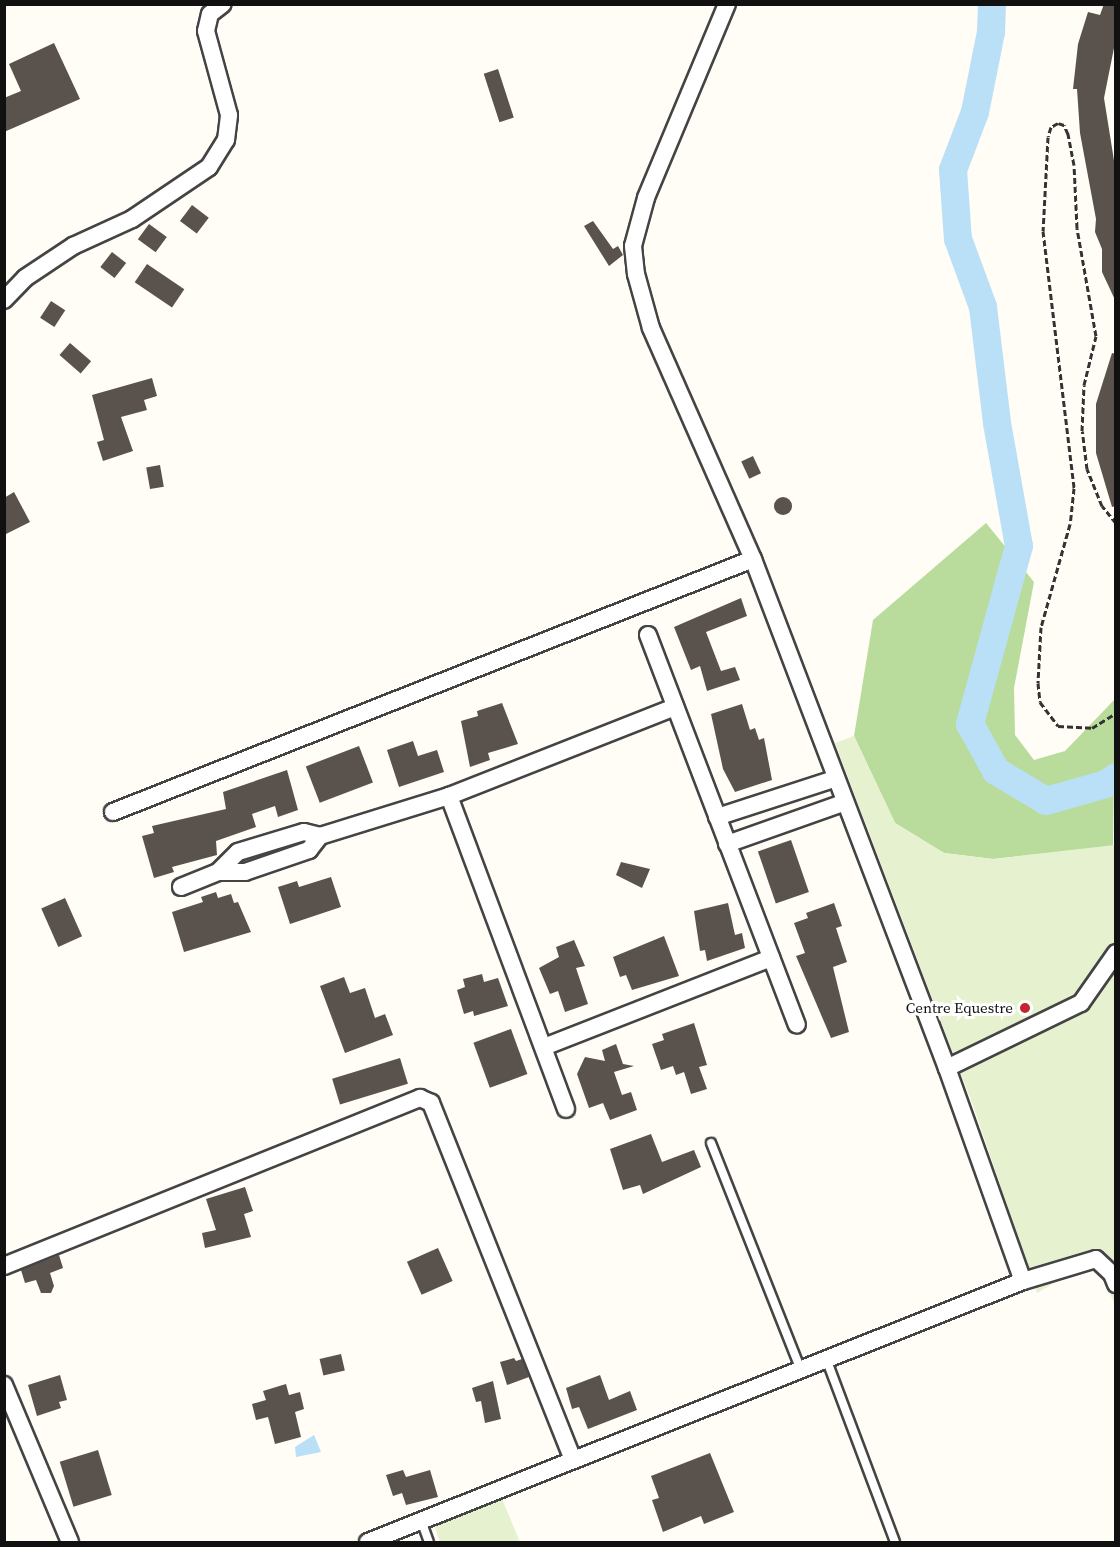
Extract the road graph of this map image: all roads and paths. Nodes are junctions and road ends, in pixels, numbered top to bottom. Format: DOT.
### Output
graph roads {
  1 [pos="224,4"];
  2 [pos="727,4"];
  3 [pos="4,300"];
  4 [pos="1116,523"];
  5 [pos="753,559"];
  6 [pos="648,635"];
  7 [pos="675,707"];
  8 [pos="1116,713"];
  9 [pos="834,779"];
  10 [pos="449,796"];
  11 [pos="843,803"];
  12 [pos="113,812"];
  13 [pos="717,817"];
  14 [pos="727,844"];
  15 [pos="181,887"];
  16 [pos="1116,953"];
  17 [pos="771,958"];
  18 [pos="797,1025"];
  19 [pos="544,1047"];
  20 [pos="947,1068"];
  21 [pos="566,1109"];
  22 [pos="711,1143"];
  23 [pos="4,1266"];
  24 [pos="1023,1281"];
  25 [pos="1116,1284"];
  26 [pos="827,1361"];
  27 [pos="800,1368"];
  28 [pos="4,1385"];
  29 [pos="573,1460"];
  30 [pos="422,1523"];
  31 [pos="70,1542"];
  32 [pos="369,1542"];
  33 [pos="429,1542"];
  34 [pos="894,1542"];
  1 -- 3 [label="street"];
  2 -- 5 [label="street"];
  4 -- 8 [label="path"];
  5 -- 9 [label="street"];
  5 -- 12 [label="street"];
  6 -- 7 [label="street"];
  7 -- 10 [label="street"];
  7 -- 13 [label="street"];
  9 -- 11 [label="street"];
  9 -- 13 [label="street"];
  10 -- 15 [label="street"];
  10 -- 19 [label="street"];
  11 -- 14 [label="street"];
  11 -- 20 [label="street"];
  13 -- 14 [label="street"];
  14 -- 17 [label="street"];
  16 -- 20 [label="street"];
  17 -- 18 [label="street"];
  17 -- 19 [label="street"];
  19 -- 21 [label="street"];
  20 -- 24 [label="street"];
  22 -- 27 [label="lane"];
  23 -- 29 [label="street"];
  24 -- 25 [label="street"];
  24 -- 26 [label="street"];
  26 -- 27 [label="street"];
  26 -- 34 [label="lane"];
  27 -- 29 [label="street"];
  28 -- 31 [label="street"];
  29 -- 30 [label="street"];
  30 -- 32 [label="street"];
  30 -- 33 [label="lane"];
}
